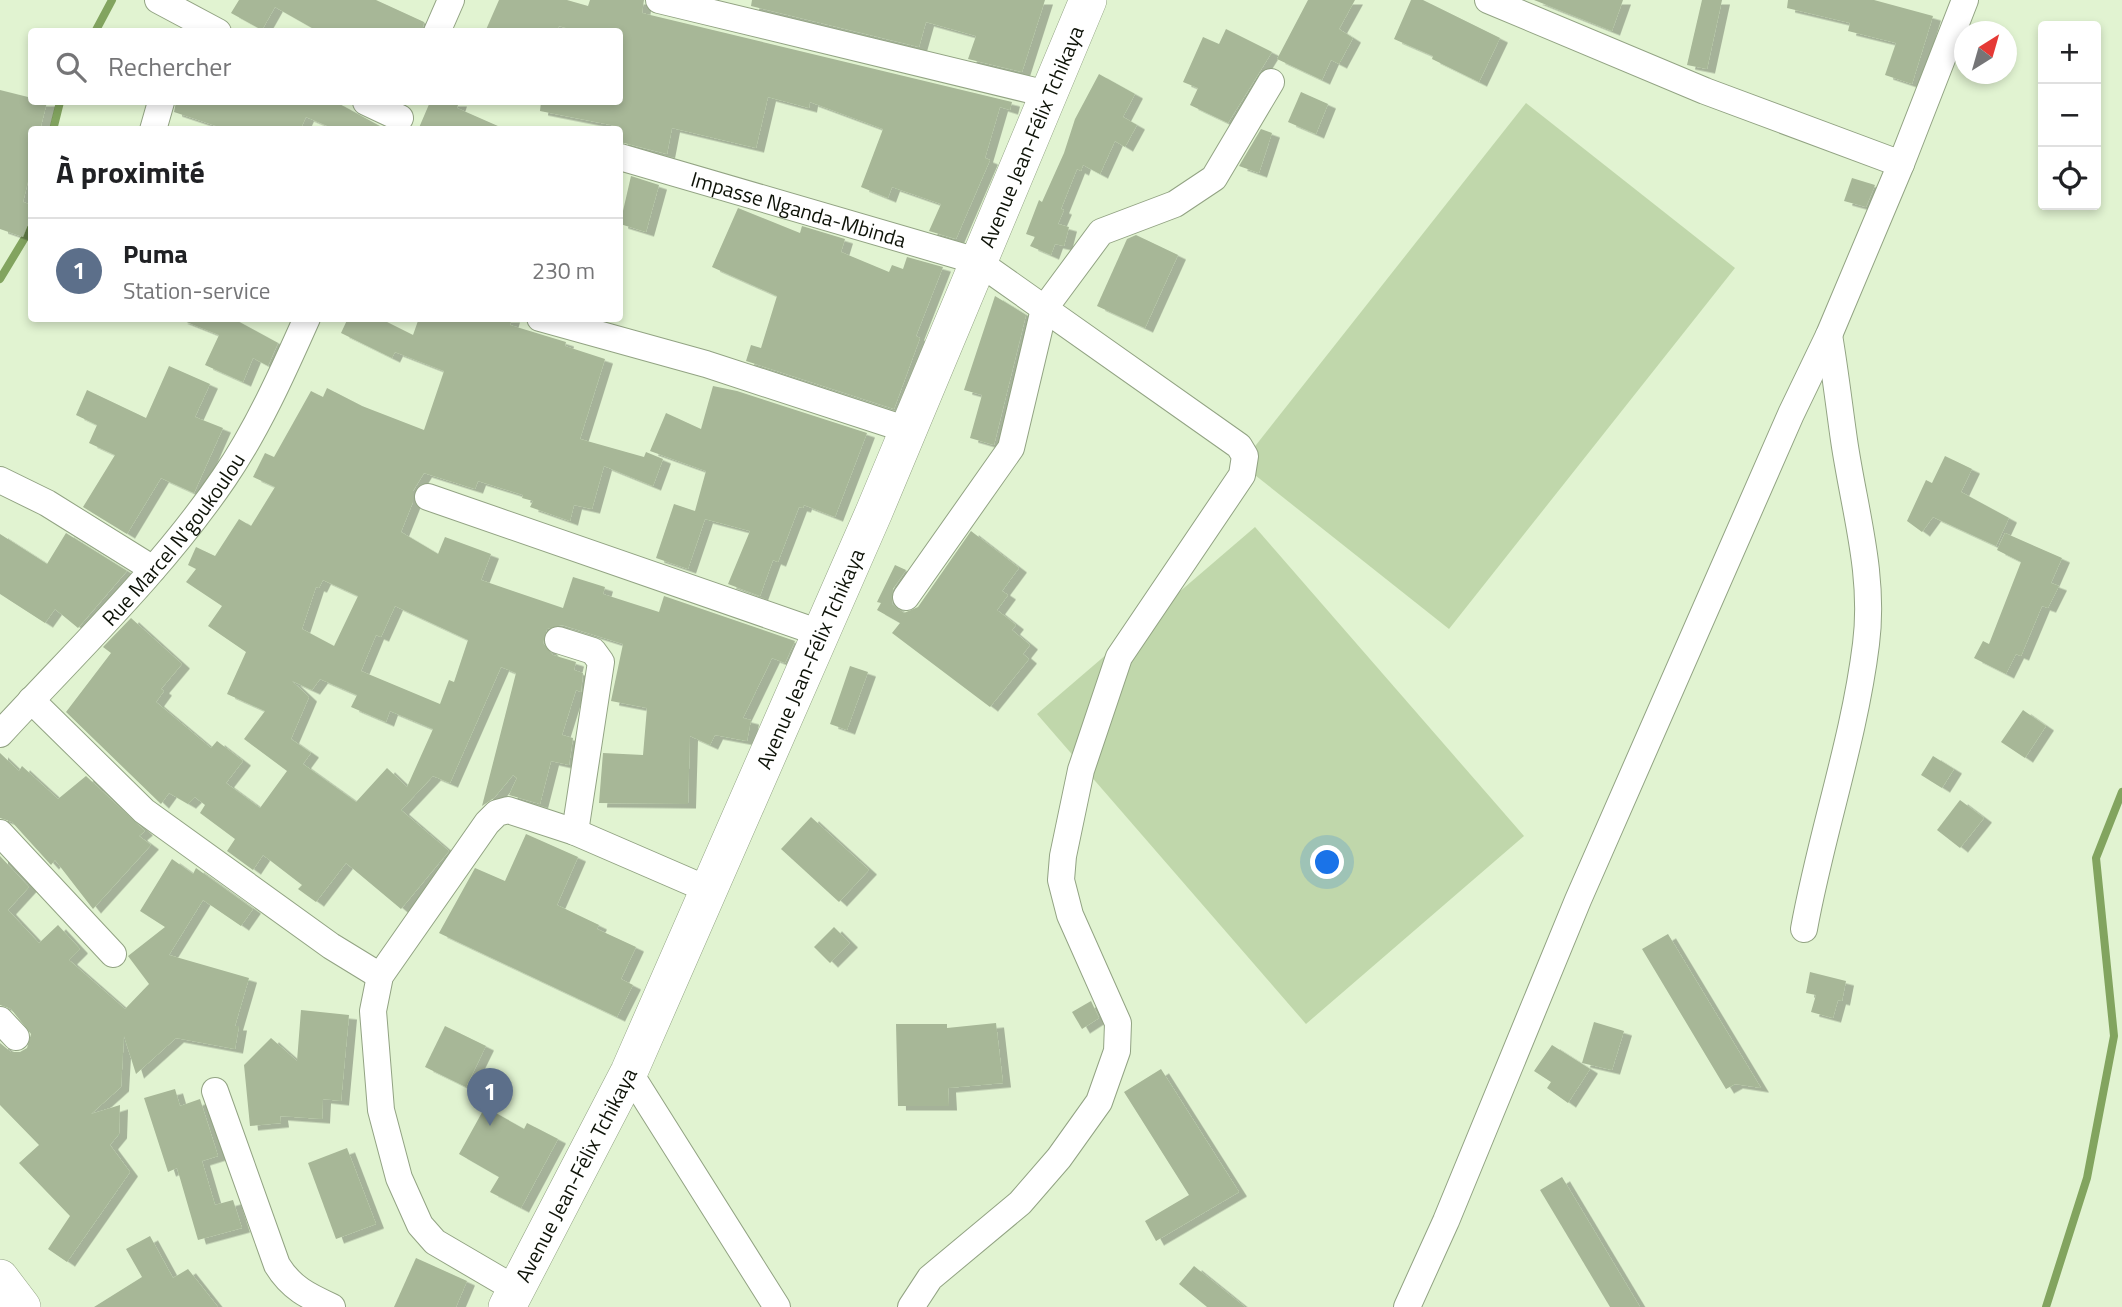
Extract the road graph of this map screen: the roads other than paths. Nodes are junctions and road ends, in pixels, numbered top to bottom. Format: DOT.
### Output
graph roads {
  1 [pos="158,0"];
  2 [pos="451,0"];
  3 [pos="659,0"];
  4 [pos="1088,0"];
  5 [pos="1488,0"];
  6 [pos="1965,0"];
  7 [pos="185,24"];
  8 [pos="439,28"];
  9 [pos="1271,82"];
  10 [pos="1048,94"];
  11 [pos="160,105"];
  12 [pos="373,105"];
  13 [pos="400,116"];
  14 [pos="154,126"];
  15 [pos="623,158"];
  16 [pos="1901,164"];
  17 [pos="976,261"];
  18 [pos="1044,309"];
  19 [pos="305,322"];
  20 [pos="554,322"];
  21 [pos="1829,335"];
  22 [pos="908,430"];
  23 [pos="0,480"];
  24 [pos="428,497"];
  25 [pos="153,569"];
  26 [pos="906,597"];
  27 [pos="820,633"];
  28 [pos="558,640"];
  29 [pos="31,700"];
  30 [pos="0,734"];
  31 [pos="575,832"];
  32 [pos="0,833"];
  33 [pos="709,890"];
  34 [pos="1804,929"];
  35 [pos="113,954"];
  36 [pos="380,976"];
  37 [pos="629,1072"];
  38 [pos="215,1091"];
  39 [pos="0,1278"];
  40 [pos="512,1299"];
  41 [pos="22,1307"];
  42 [pos="332,1307"];
  43 [pos="777,1307"];
  44 [pos="911,1307"];
  45 [pos="1407,1307"];
  1 -- 7 [label="street"];
  2 -- 8 [label="street"];
  3 -- 10 [label="street"];
  4 -- 10 [label="street, Avenue Jean-Félix Tchikaya"];
  5 -- 16 [label="street"];
  6 -- 16 [label="street"];
  9 -- 18 [label="street"];
  10 -- 17 [label="street, Avenue Jean-Félix Tchikaya"];
  11 -- 14 [label="street"];
  12 -- 13 [label="street"];
  15 -- 17 [label="street, Impasse Nganda-Mbinda"];
  16 -- 21 [label="street"];
  17 -- 18 [label="street, Impasse Nganda-Mbinda"];
  17 -- 22 [label="street, Avenue Jean-Félix Tchikaya"];
  18 -- 26 [label="street"];
  18 -- 44 [label="street, Impasse Nganda-Mbinda"];
  19 -- 25 [label="street, Rue Marcel N'goukoulou"];
  20 -- 22 [label="street"];
  21 -- 34 [label="street"];
  21 -- 45 [label="street"];
  22 -- 27 [label="street, Avenue Jean-Félix Tchikaya"];
  23 -- 25 [label="street"];
  24 -- 27 [label="street"];
  25 -- 29 [label="street, Rue Marcel N'goukoulou"];
  27 -- 33 [label="street, Avenue Jean-Félix Tchikaya"];
  28 -- 31 [label="street"];
  29 -- 30 [label="street, Rue Marcel N'goukoulou"];
  29 -- 36 [label="street"];
  31 -- 33 [label="street"];
  31 -- 36 [label="street"];
  32 -- 35 [label="street"];
  33 -- 37 [label="street, Avenue Jean-Félix Tchikaya"];
  36 -- 40 [label="street"];
  37 -- 40 [label="street, Avenue Jean-Félix Tchikaya"];
  37 -- 43 [label="street"];
  38 -- 42 [label="street"];
  39 -- 41 [label="street"];
}
